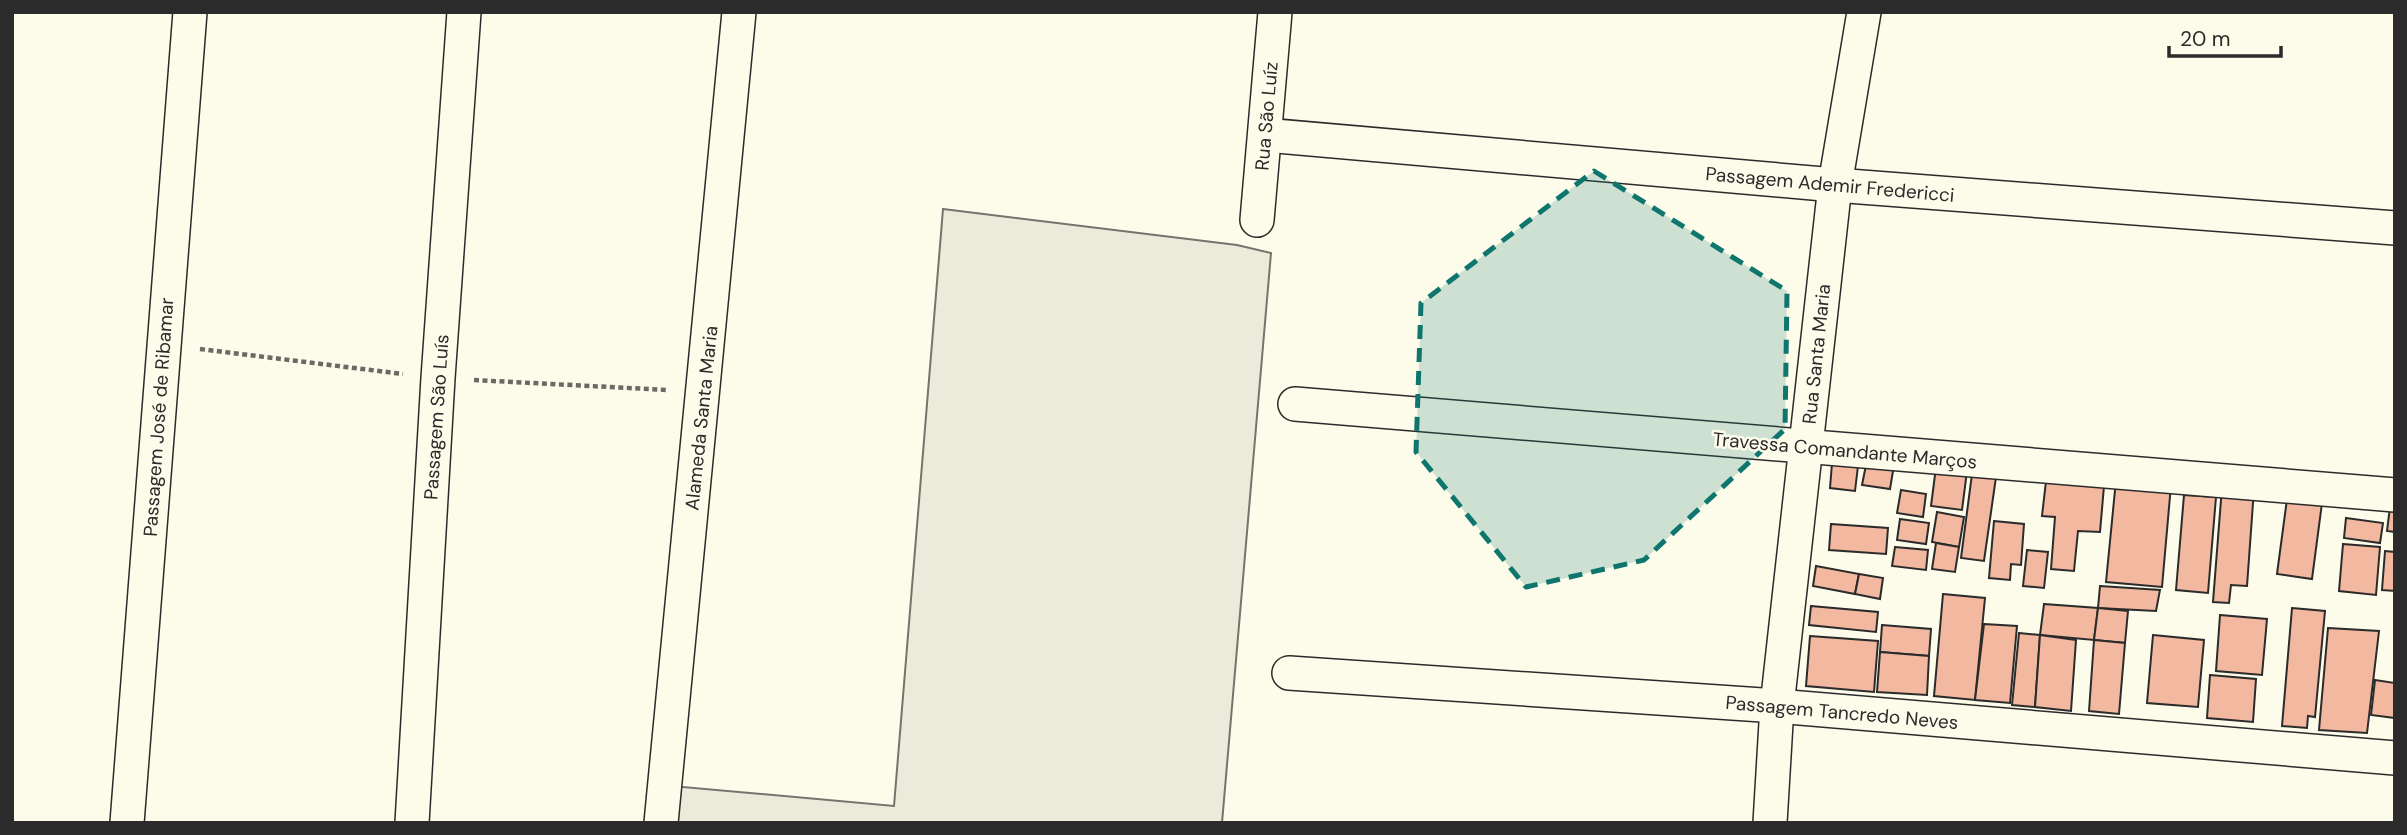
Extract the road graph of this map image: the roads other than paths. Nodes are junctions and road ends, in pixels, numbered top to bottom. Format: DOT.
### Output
graph roads {
  1 [pos="190,12"];
  2 [pos="464,12"];
  3 [pos="739,12"];
  4 [pos="1275,12"];
  5 [pos="1864,12"];
  6 [pos="1265,135"];
  7 [pos="1835,185"];
  8 [pos="1257,220"];
  9 [pos="2395,228"];
  10 [pos="1295,404"];
  11 [pos="1806,446"];
  12 [pos="2395,495"];
  13 [pos="1289,673"];
  14 [pos="1777,706"];
  15 [pos="2395,758"];
  16 [pos="127,823"];
  17 [pos="412,823"];
  18 [pos="661,823"];
  19 [pos="1770,823"];
  1 -- 16 [label="street, Passagem José de Ribamar"];
  2 -- 17 [label="street, Passagem São Luís"];
  3 -- 18 [label="street, Alameda Santa Maria"];
  4 -- 6 [label="street, Rua São Luíz"];
  5 -- 7 [label="street, Rua Santa Maria"];
  6 -- 7 [label="street, Passagem Ademir Fredericci"];
  6 -- 8 [label="street, Rua São Luíz"];
  7 -- 9 [label="street, Passagem Ademir Fredericci"];
  7 -- 11 [label="street, Rua Santa Maria"];
  10 -- 11 [label="street, Travessa Comandante Marços"];
  11 -- 12 [label="street, Travessa Comandante Marços"];
  11 -- 14 [label="street, Rua Santa Maria"];
  13 -- 14 [label="street, Passagem Tancredo Neves"];
  14 -- 15 [label="street, Passagem Tancredo Neves"];
  14 -- 19 [label="street, Rua Santa Maria"];
}
